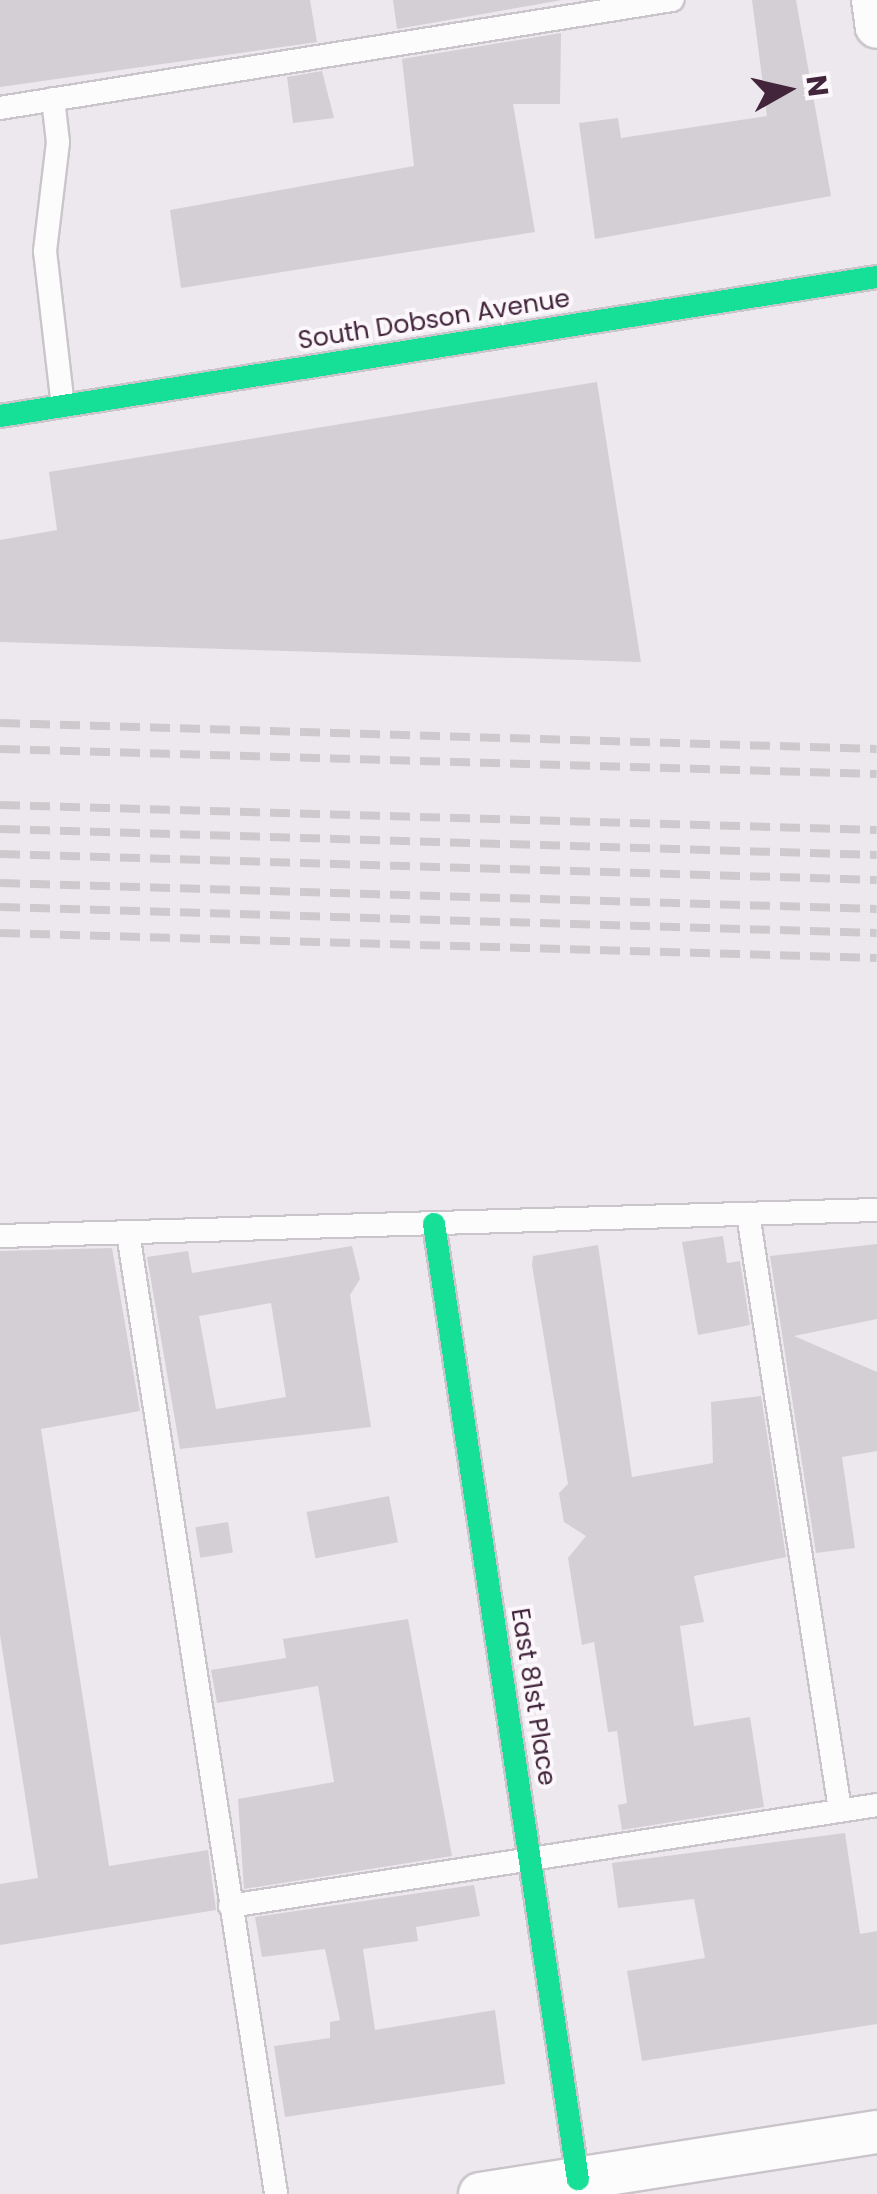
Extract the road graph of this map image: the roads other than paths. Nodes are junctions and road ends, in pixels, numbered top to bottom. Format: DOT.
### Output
graph roads {
  1 [pos="672,0"];
  2 [pos="873,0"];
  3 [pos="877,27"];
  4 [pos="53,99"];
  5 [pos="0,108"];
  6 [pos="877,277"];
  7 [pos="63,406"];
  8 [pos="0,416"];
  9 [pos="877,1210"];
  10 [pos="748,1214"];
  11 [pos="434,1224"];
  12 [pos="128,1233"];
  13 [pos="0,1236"];
  14 [pos="877,1805"];
  15 [pos="840,1810"];
  16 [pos="530,1860"];
  17 [pos="230,1906"];
  18 [pos="877,2132"];
  19 [pos="578,2179"];
  20 [pos="276,2194"];
  21 [pos="480,2194"];
  1 -- 4 [label="lane"];
  2 -- 3 [label="street"];
  4 -- 5 [label="lane"];
  4 -- 7 [label="lane"];
  6 -- 7 [label="street, South Dobson Avenue"];
  7 -- 8 [label="street, South Dobson Avenue"];
  9 -- 10 [label="lane"];
  10 -- 11 [label="lane"];
  10 -- 15 [label="lane"];
  11 -- 12 [label="lane"];
  11 -- 16 [label="street, East 81st Place"];
  12 -- 13 [label="lane"];
  12 -- 17 [label="lane"];
  14 -- 15 [label="lane"];
  15 -- 16 [label="lane"];
  16 -- 17 [label="lane"];
  16 -- 19 [label="street, East 81st Place"];
  17 -- 20 [label="lane"];
  18 -- 19 [label="street"];
  19 -- 21 [label="street"];
}
